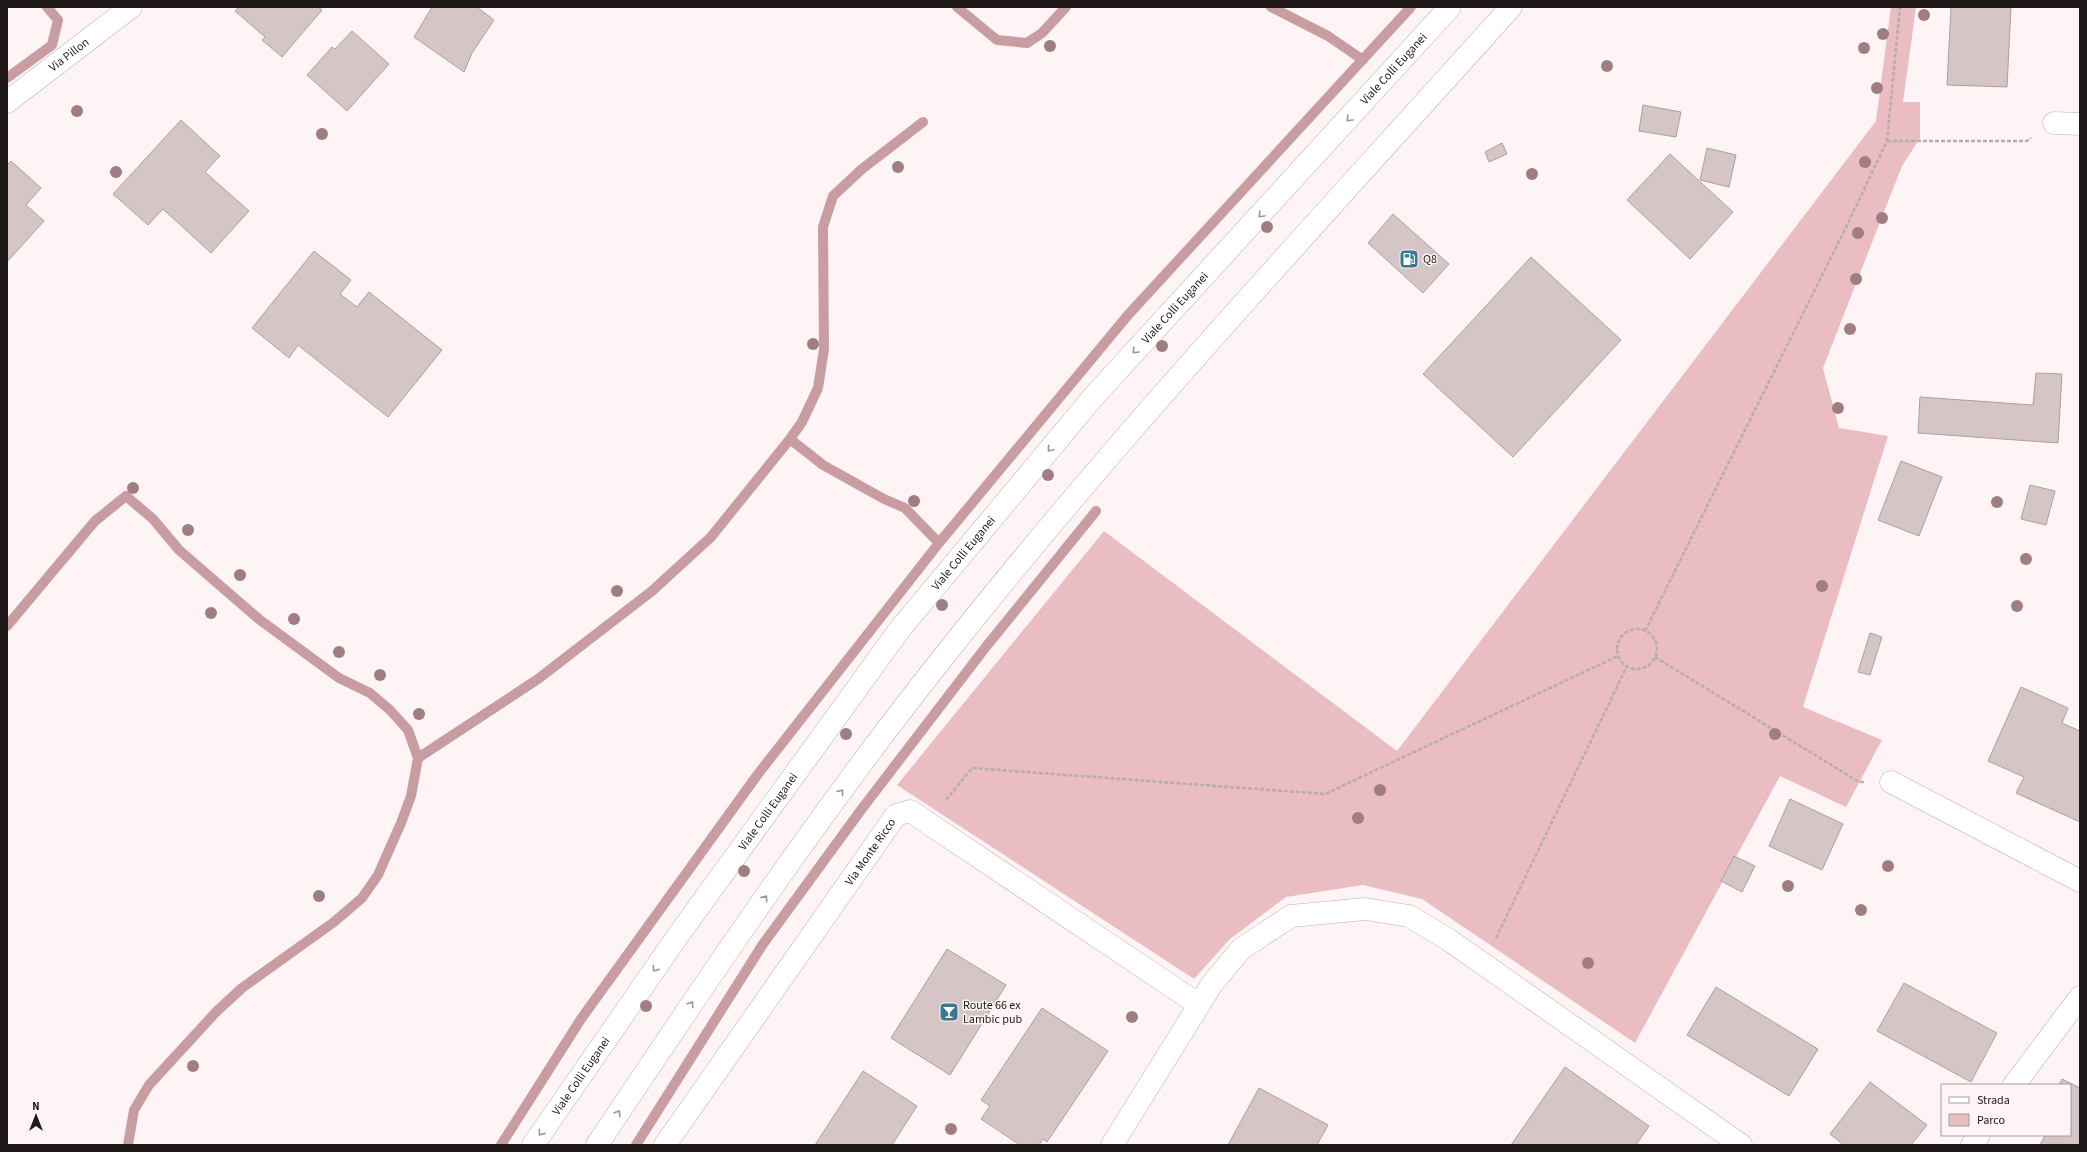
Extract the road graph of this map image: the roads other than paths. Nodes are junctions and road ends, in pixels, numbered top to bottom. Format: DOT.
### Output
graph roads {
  1 [pos="131,7"];
  2 [pos="1450,7"];
  3 [pos="1511,7"];
  4 [pos="7,102"];
  5 [pos="2054,123"];
  6 [pos="2080,124"];
  7 [pos="1891,782"];
  8 [pos="2080,881"];
  9 [pos="2080,997"];
  10 [pos="1198,1004"];
  11 [pos="2015,1084"];
  12 [pos="1978,1136"];
  13 [pos="533,1145"];
  14 [pos="597,1145"];
  15 [pos="665,1145"];
  16 [pos="1112,1145"];
  17 [pos="1741,1145"];
  18 [pos="1972,1145"];
  1 -- 4 [label="main road, Via Pillon"];
  2 -- 13 [label="main road, Viale Colli Euganei, one-way"];
  14 -- 3 [label="main road, one-way"];
  5 -- 6 [label="main road"];
  7 -- 8 [label="main road"];
  9 -- 11 [label="main road"];
  10 -- 15 [label="main road, Via Monte Ricco"];
  10 -- 16 [label="main road"];
  10 -- 17 [label="main road"];
  12 -- 18 [label="main road"];
}
